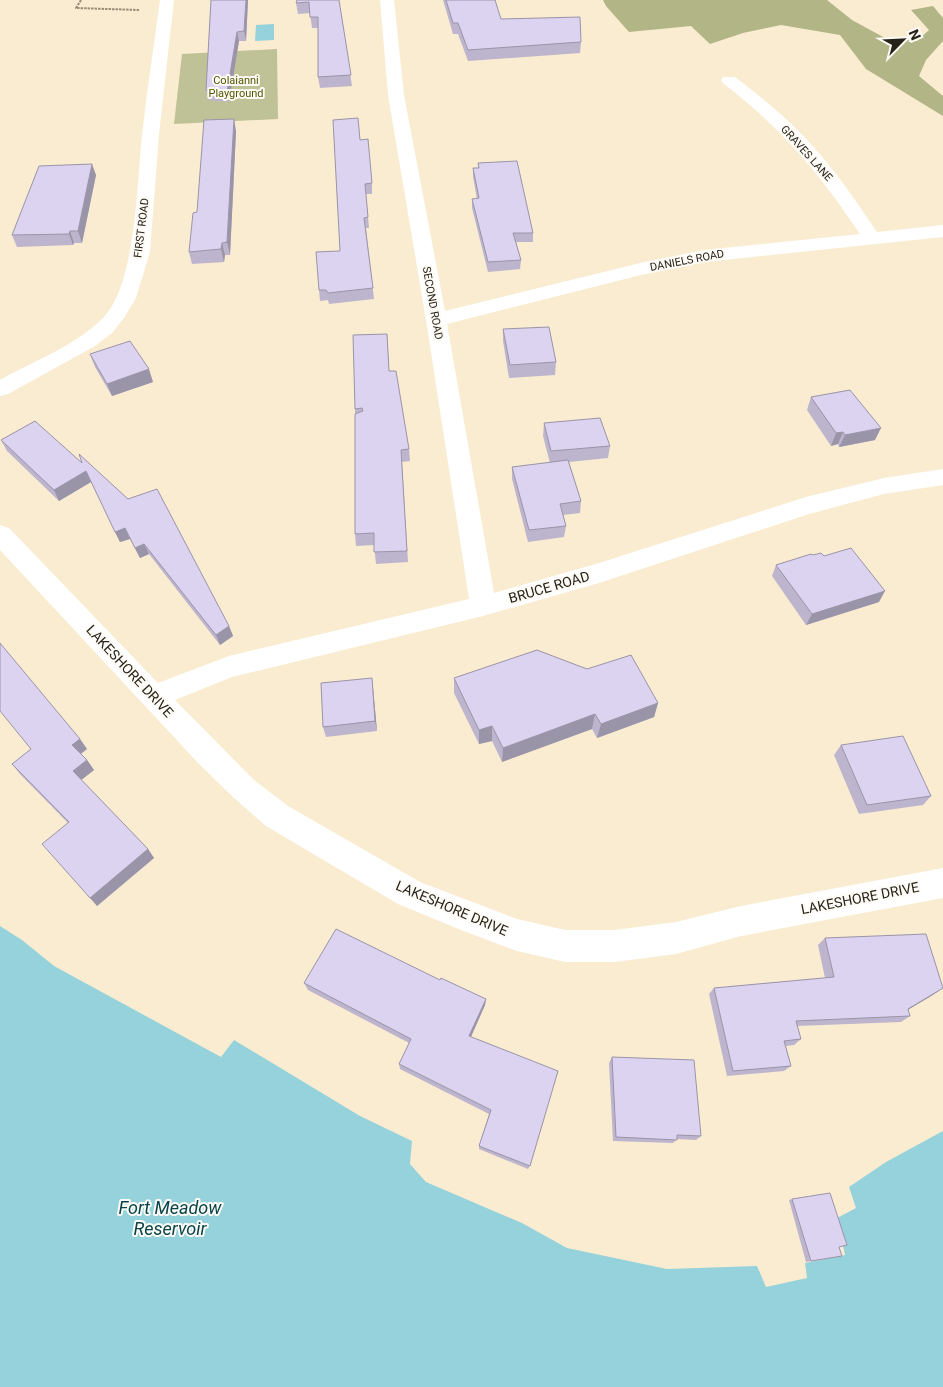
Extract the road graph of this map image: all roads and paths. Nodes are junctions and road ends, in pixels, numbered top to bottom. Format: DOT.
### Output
graph roads {
  1 [pos="81,0"];
  2 [pos="387,0"];
  3 [pos="167,4"];
  4 [pos="730,80"];
  5 [pos="943,231"];
  6 [pos="871,237"];
  7 [pos="436,320"];
  8 [pos="0,389"];
  9 [pos="943,477"];
  10 [pos="0,534"];
  11 [pos="483,606"];
  12 [pos="154,696"];
  13 [pos="943,883"];
  1 -- 3 [label="path"];
  2 -- 7 [label="street, SECOND ROAD"];
  3 -- 8 [label="street, FIRST ROAD"];
  4 -- 6 [label="street, GRAVES LANE"];
  5 -- 6 [label="street, DANIELS ROAD"];
  6 -- 7 [label="street, DANIELS ROAD"];
  7 -- 11 [label="street, SECOND ROAD"];
  9 -- 11 [label="street, BRUCE ROAD"];
  10 -- 12 [label="street, LAKESHORE DRIVE"];
  11 -- 12 [label="street, BRUCE ROAD"];
  12 -- 13 [label="street, LAKESHORE DRIVE"];
}
